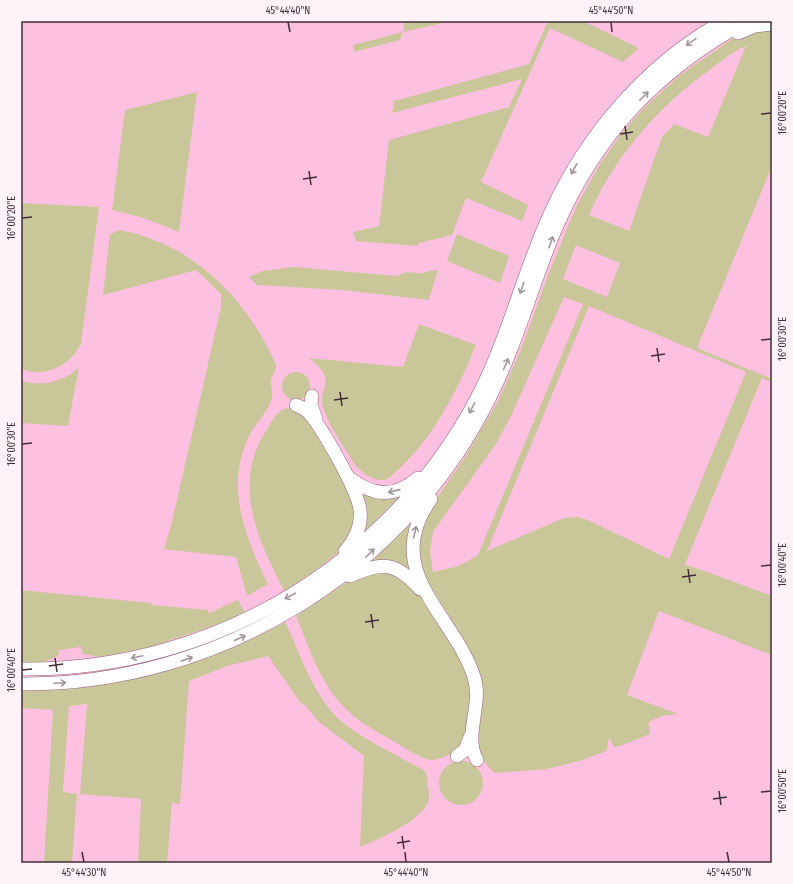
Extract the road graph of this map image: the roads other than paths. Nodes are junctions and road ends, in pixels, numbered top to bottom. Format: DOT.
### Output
graph roads {
  1 [pos="724,21"];
  2 [pos="747,21"];
  3 [pos="772,24"];
  4 [pos="685,60"];
  5 [pos="312,396"];
  6 [pos="296,405"];
  7 [pos="318,424"];
  8 [pos="468,436"];
  9 [pos="438,462"];
  10 [pos="347,476"];
  11 [pos="326,581"];
  12 [pos="427,597"];
  13 [pos="21,669"];
  14 [pos="21,684"];
  15 [pos="473,730"];
  16 [pos="457,756"];
  17 [pos="477,760"];
  1 -- 9 [label="highway, one-way"];
  2 -- 4 [label="highway"];
  3 -- 4 [label="highway"];
  8 -- 4 [label="highway, one-way"];
  5 -- 7 [label="highway"];
  6 -- 7 [label="highway"];
  7 -- 10 [label="highway"];
  11 -- 8 [label="highway, one-way"];
  12 -- 8 [label="highway, one-way"];
  9 -- 10 [label="highway, one-way"];
  9 -- 11 [label="highway"];
  10 -- 11 [label="highway"];
  11 -- 12 [label="highway"];
  11 -- 13 [label="highway, one-way"];
  14 -- 11 [label="highway, one-way"];
  12 -- 15 [label="highway"];
  15 -- 16 [label="highway"];
  15 -- 17 [label="highway"];
}
